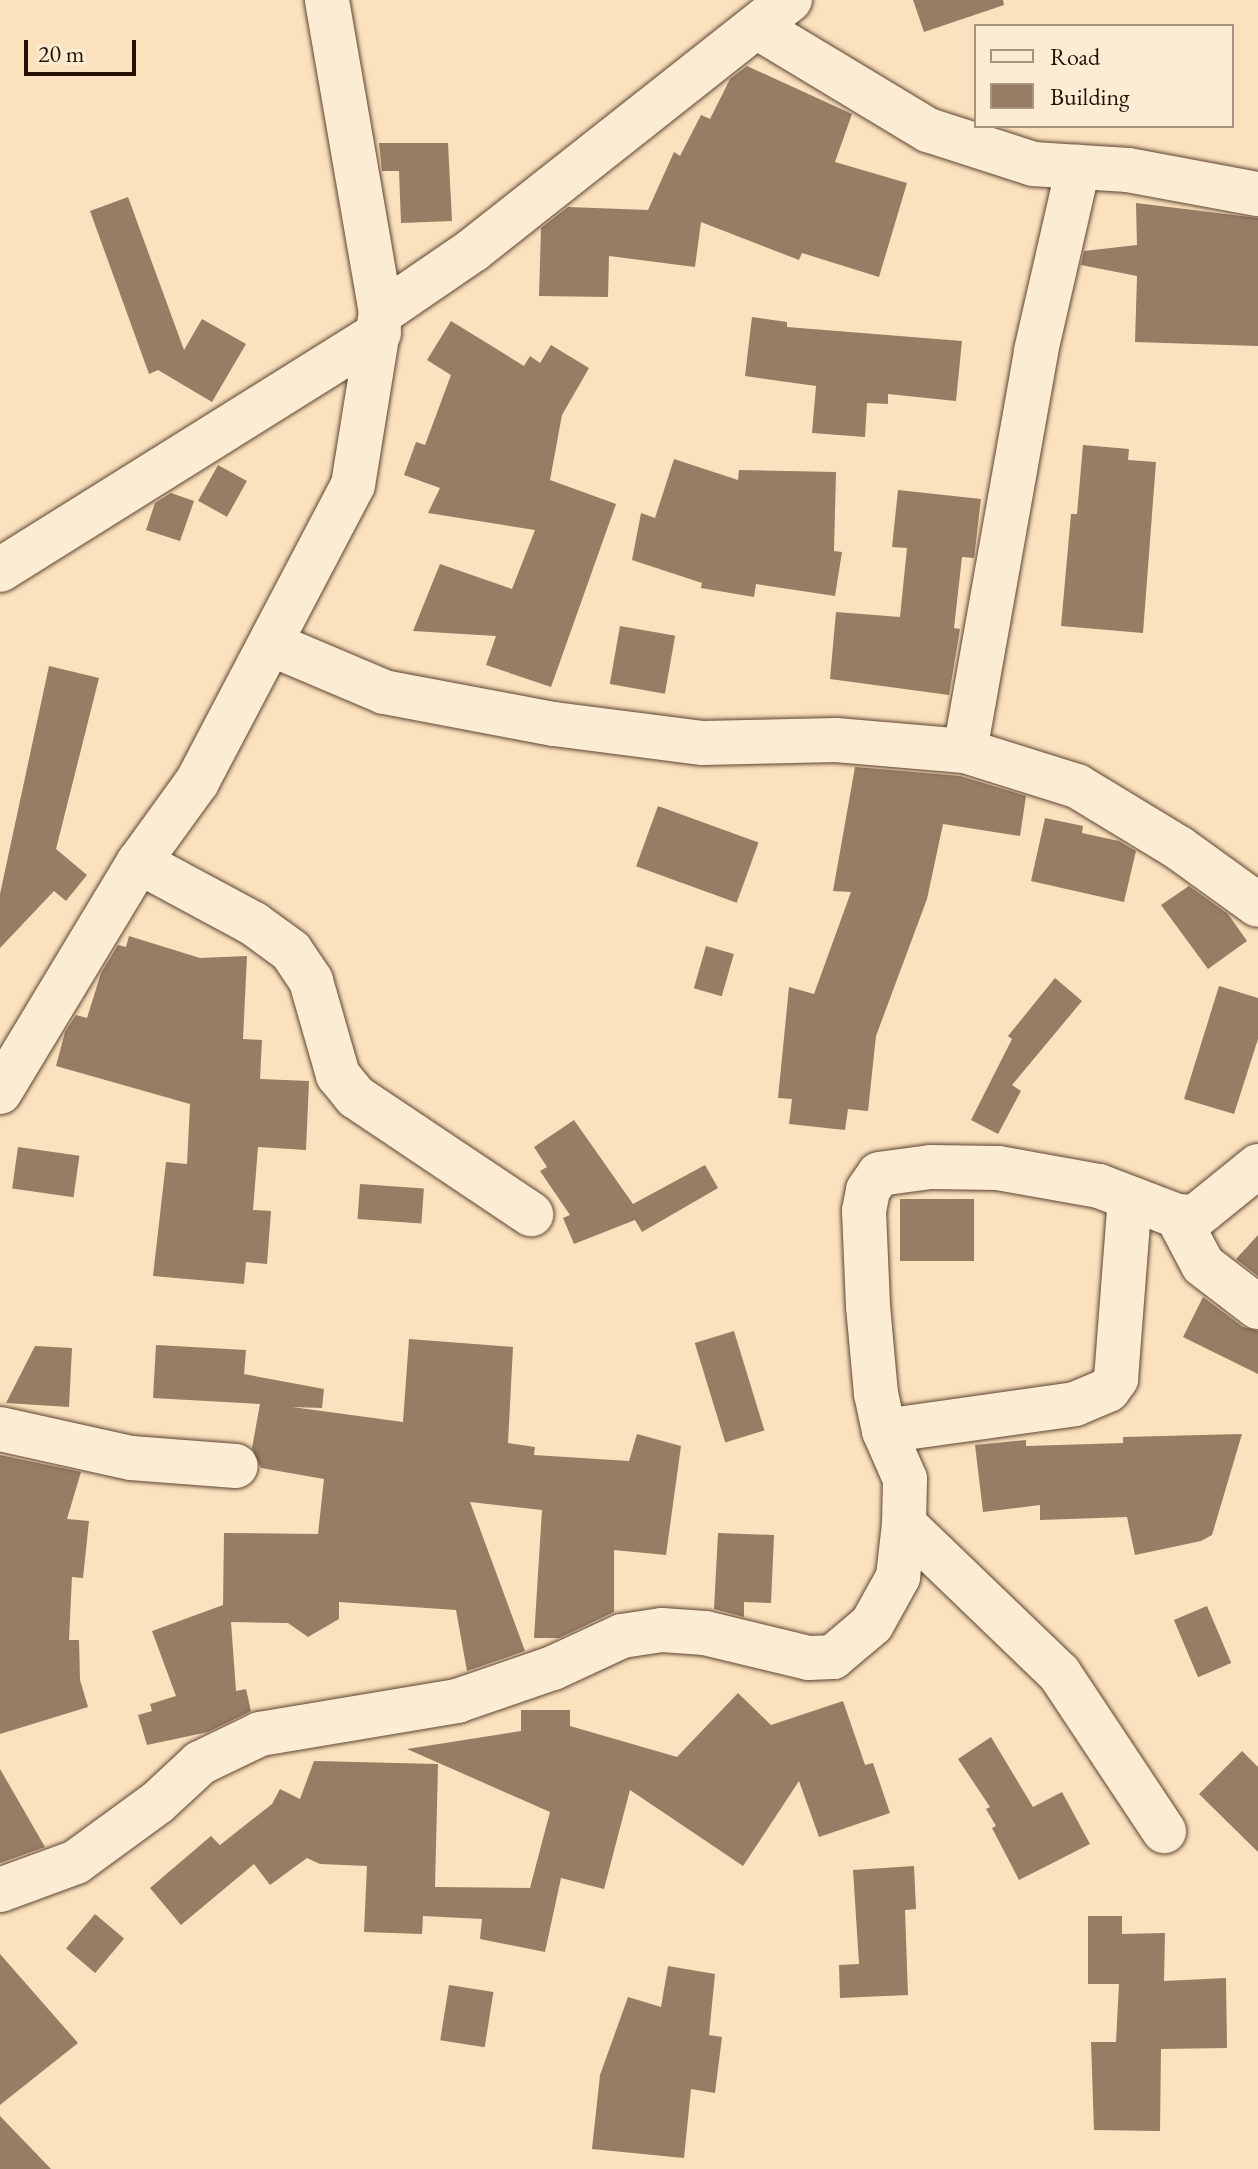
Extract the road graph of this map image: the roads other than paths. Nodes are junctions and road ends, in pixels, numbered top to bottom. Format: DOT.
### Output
graph roads {
  1 [pos="327,0"];
  2 [pos="790,0"];
  3 [pos="757,27"];
  4 [pos="1078,167"];
  5 [pos="1258,194"];
  6 [pos="380,323"];
  7 [pos="0,570"];
  8 [pos="271,644"];
  9 [pos="965,751"];
  10 [pos="139,862"];
  11 [pos="1258,905"];
  12 [pos="0,1092"];
  13 [pos="1258,1166"];
  14 [pos="1130,1199"];
  15 [pos="531,1214"];
  16 [pos="1177,1216"];
  17 [pos="1258,1307"];
  18 [pos="0,1429"];
  19 [pos="884,1431"];
  20 [pos="236,1466"];
  21 [pos="904,1524"];
  22 [pos="1164,1831"];
  23 [pos="0,1890"];
  1 -- 6 [label="street"];
  2 -- 3 [label="street"];
  3 -- 4 [label="street"];
  3 -- 6 [label="street"];
  4 -- 5 [label="street"];
  4 -- 9 [label="street"];
  6 -- 7 [label="street"];
  6 -- 8 [label="street"];
  8 -- 9 [label="street"];
  8 -- 10 [label="street"];
  9 -- 11 [label="street"];
  10 -- 12 [label="street"];
  10 -- 15 [label="street"];
  13 -- 16 [label="street"];
  14 -- 16 [label="street"];
  14 -- 19 [label="street"];
  14 -- 19 [label="street"];
  16 -- 17 [label="street"];
  18 -- 20 [label="street"];
  19 -- 21 [label="street"];
  21 -- 22 [label="street"];
  21 -- 23 [label="street"];
}
